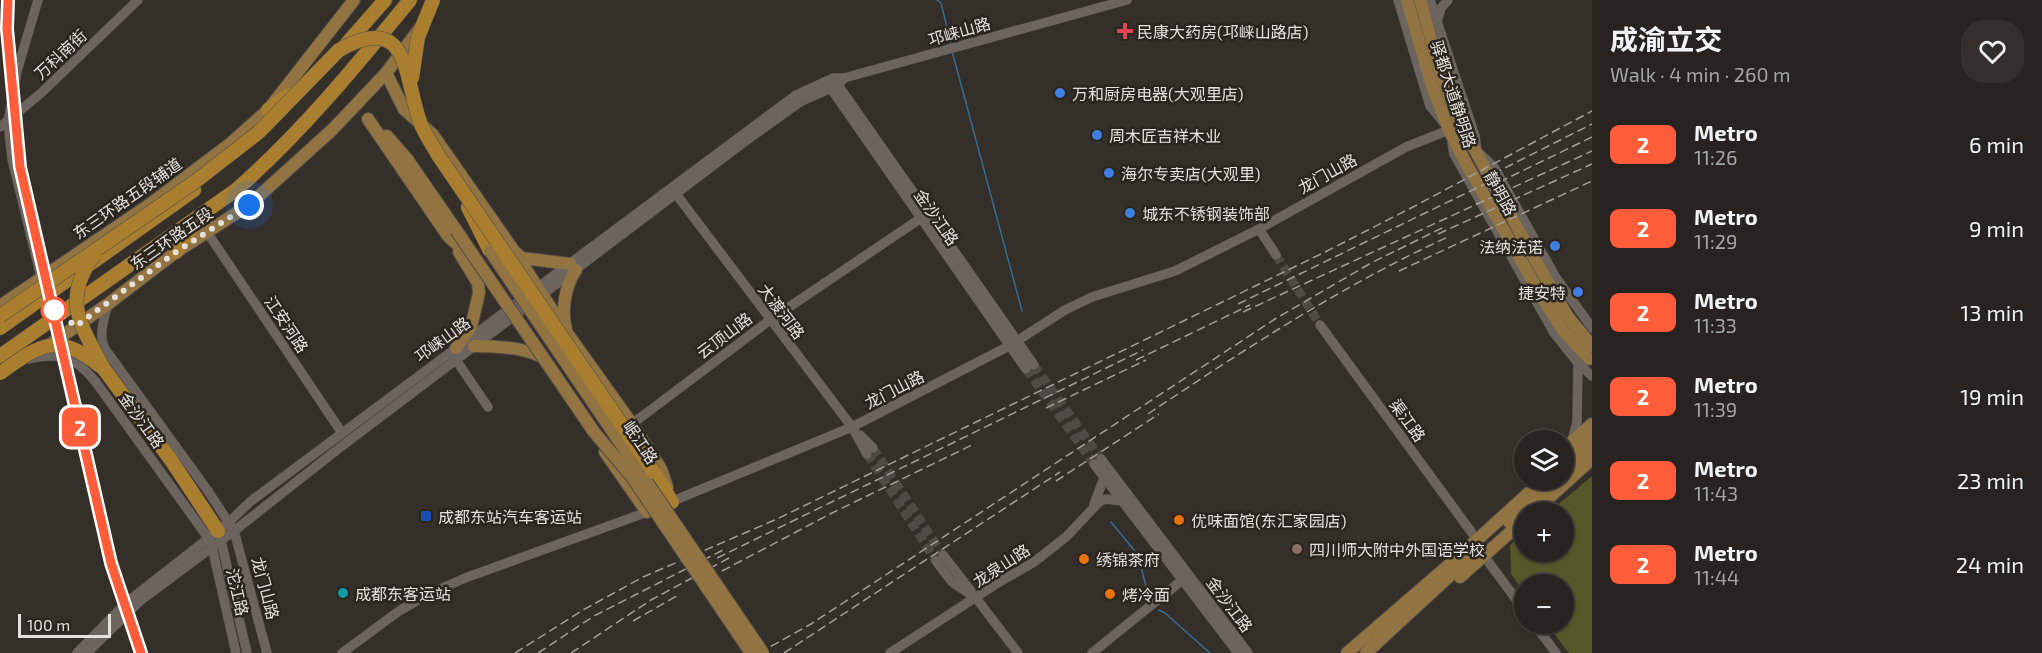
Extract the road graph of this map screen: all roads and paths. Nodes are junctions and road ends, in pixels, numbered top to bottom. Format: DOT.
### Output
graph roads {
  1 [pos="38,0"];
  2 [pos="138,0"];
  3 [pos="354,0"];
  4 [pos="373,0"];
  5 [pos="385,0"];
  6 [pos="410,0"];
  7 [pos="433,0"];
  8 [pos="441,0"];
  9 [pos="1127,0"];
  10 [pos="1398,0"];
  11 [pos="1407,0"];
  12 [pos="1420,0"];
  13 [pos="1430,0"];
  14 [pos="1448,0"];
  15 [pos="1436,24"];
  16 [pos="321,70"];
  17 [pos="386,73"];
  18 [pos="834,82"];
  19 [pos="412,86"];
  20 [pos="268,110"];
  21 [pos="4,125"];
  22 [pos="333,129"];
  23 [pos="1449,130"];
  24 [pos="1477,151"];
  25 [pos="456,182"];
  26 [pos="674,192"];
  27 [pos="923,216"];
  28 [pos="196,220"];
  29 [pos="1259,229"];
  30 [pos="207,232"];
  31 [pos="452,233"];
  32 [pos="98,250"];
  33 [pos="490,251"];
  34 [pos="514,251"];
  35 [pos="176,252"];
  36 [pos="1276,255"];
  37 [pos="573,267"];
  38 [pos="40,277"];
  39 [pos="540,292"];
  40 [pos="108,304"];
  41 [pos="0,306"];
  42 [pos="510,313"];
  43 [pos="0,316"];
  44 [pos="770,320"];
  45 [pos="1320,325"];
  46 [pos="0,328"];
  47 [pos="1592,328"];
  48 [pos="567,333"];
  49 [pos="1013,344"];
  50 [pos="474,346"];
  51 [pos="1592,346"];
  52 [pos="456,354"];
  53 [pos="0,356"];
  54 [pos="540,356"];
  55 [pos="28,360"];
  56 [pos="1030,367"];
  57 [pos="1587,368"];
  58 [pos="104,369"];
  59 [pos="0,373"];
  60 [pos="0,380"];
  61 [pos="488,407"];
  62 [pos="632,424"];
  63 [pos="1592,424"];
  64 [pos="852,427"];
  65 [pos="1574,430"];
  66 [pos="342,433"];
  67 [pos="1592,434"];
  68 [pos="1574,440"];
  69 [pos="1592,446"];
  70 [pos="870,451"];
  71 [pos="1574,451"];
  72 [pos="1592,459"];
  73 [pos="1574,463"];
  74 [pos="1104,478"];
  75 [pos="1519,490"];
  76 [pos="1532,490"];
  77 [pos="1543,490"];
  78 [pos="672,501"];
  79 [pos="1121,501"];
  80 [pos="1544,502"];
  81 [pos="1092,509"];
  82 [pos="646,512"];
  83 [pos="1514,529"];
  84 [pos="1472,533"];
  85 [pos="221,535"];
  86 [pos="1484,556"];
  87 [pos="939,558"];
  88 [pos="1460,561"];
  89 [pos="1185,577"];
  90 [pos="1514,596"];
  91 [pos="976,598"];
  92 [pos="1418,598"];
  93 [pos="1542,634"];
  94 [pos="77,653"];
  95 [pos="87,653"];
  96 [pos="236,653"];
  97 [pos="248,653"];
  98 [pos="267,653"];
  99 [pos="342,653"];
  100 [pos="751,653"];
  101 [pos="764,653"];
  102 [pos="890,653"];
  103 [pos="1018,653"];
  104 [pos="1092,653"];
  105 [pos="1238,653"];
  106 [pos="1248,653"];
  107 [pos="1347,653"];
  108 [pos="1366,653"];
  109 [pos="1556,653"];
  1 -- 21 [label="street"];
  2 -- 21 [label="street, 万科南街"];
  3 -- 20 [label="main road"];
  4 -- 16 [label="highway, bridge"];
  5 -- 16 [label="highway, 东三环路五段"];
  6 -- 28 [label="highway, 东三环路五段"];
  7 -- 19 [label="highway, bridge"];
  8 -- 17 [label="main road, 东三环路五段"];
  9 -- 18 [label="street, 邛崃山路"];
  10 -- 23 [label="street"];
  11 -- 23 [label="main road, 驿都大道静明路"];
  12 -- 24 [label="main road, 驿都大道静明路"];
  13 -- 15 [label="street"];
  14 -- 15 [label="street"];
  15 -- 24 [label="street"];
  16 -- 19 [label="highway, bridge"];
  16 -- 20 [label="highway"];
  16 -- 32 [label="highway, bridge"];
  16 -- 46 [label="highway, 东三环路五段"];
  17 -- 22 [label="main road, 东三环路五段"];
  17 -- 34 [label="main road"];
  18 -- 26 [label="street, 邛崃山路"];
  18 -- 27 [label="street, 金沙江路"];
  19 -- 25 [label="highway, bridge"];
  20 -- 38 [label="main road, 东三环路五段辅道"];
  21 -- 38 [label="street"];
  22 -- 30 [label="main road, 东三环路五段"];
  22 -- 31 [label="main road"];
  23 -- 29 [label="street, 龙门山路"];
  23 -- 57 [label="main road, 静明路"];
  24 -- 47 [label="street, 驿都大道静明路"];
  24 -- 51 [label="main road, 静明路"];
  25 -- 33 [label="highway, bridge"];
  25 -- 78 [label="highway, bridge"];
  26 -- 37 [label="street, 邛崃山路"];
  26 -- 44 [label="street, 大渡河路"];
  27 -- 44 [label="street, 云顶山路"];
  27 -- 49 [label="street, 金沙江路"];
  28 -- 35 [label="highway"];
  28 -- 53 [label="highway, 东三环路五段"];
  29 -- 36 [label="street"];
  29 -- 49 [label="street, 龙门山路"];
  30 -- 35 [label="main road, 东三环路五段"];
  30 -- 66 [label="street, 江安河路"];
  31 -- 42 [label="main road"];
  31 -- 52 [label="main road"];
  31 -- 100 [label="main road, 岷江路, bridge"];
  32 -- 43 [label="highway, bridge"];
  32 -- 58 [label="highway, bridge"];
  33 -- 101 [label="main road, 岷江路, bridge"];
  34 -- 37 [label="main road"];
  34 -- 39 [label="main road"];
  35 -- 40 [label="main road, 东三环路五段"];
  37 -- 39 [label="street, 邛崃山路"];
  37 -- 48 [label="main road"];
  38 -- 41 [label="main road, 东三环路五段辅道"];
  39 -- 42 [label="street, 邛崃山路"];
  39 -- 48 [label="main road"];
  40 -- 55 [label="main road, 东三环路五段"];
  40 -- 85 [label="street, 金沙江路"];
  42 -- 50 [label="street, 邛崃山路"];
  42 -- 52 [label="street, 邛崃山路"];
  42 -- 54 [label="main road"];
  44 -- 62 [label="street, 云顶山路"];
  44 -- 64 [label="street, 大渡河路"];
  45 -- 84 [label="street, 渠江路"];
  48 -- 62 [label="main road"];
  49 -- 56 [label="street, 金沙江路"];
  49 -- 64 [label="street, 龙门山路"];
  50 -- 52 [label="street, 邛崃山路"];
  50 -- 54 [label="main road"];
  52 -- 61 [label="street"];
  52 -- 66 [label="street, 邛崃山路"];
  52 -- 85 [label="street, 邛崃山路"];
  54 -- 82 [label="main road"];
  55 -- 60 [label="main road, 东三环路五段"];
  55 -- 85 [label="street, 金沙江路"];
  57 -- 65 [label="street"];
  58 -- 59 [label="highway, bridge"];
  58 -- 85 [label="highway"];
  62 -- 78 [label="main road"];
  63 -- 68 [label="main road"];
  64 -- 70 [label="street, 大渡河路"];
  64 -- 78 [label="street, 龙门山路"];
  66 -- 85 [label="street, 邛崃山路"];
  67 -- 71 [label="main road"];
  69 -- 73 [label="main road"];
  72 -- 80 [label="main road"];
  74 -- 79 [label="street, 金沙江路"];
  74 -- 81 [label="street"];
  74 -- 89 [label="street, 金沙江路"];
  75 -- 84 [label="main road"];
  76 -- 88 [label="main road"];
  77 -- 88 [label="main road"];
  78 -- 82 [label="street, 龙门山路"];
  79 -- 81 [label="street, 龙泉山路"];
  79 -- 89 [label="street, 金沙江路"];
  81 -- 91 [label="street, 龙泉山路"];
  82 -- 99 [label="street, 龙门山路"];
  83 -- 86 [label="main road"];
  84 -- 92 [label="main road"];
  85 -- 94 [label="street, 邛崃山路"];
  85 -- 95 [label="street, 邛崃山路"];
  85 -- 96 [label="street, 沱江路"];
  85 -- 97 [label="street"];
  85 -- 98 [label="street, 龙门山路"];
  86 -- 90 [label="street"];
  86 -- 92 [label="main road"];
  87 -- 91 [label="street"];
  88 -- 92 [label="main road"];
  89 -- 104 [label="street"];
  89 -- 105 [label="street, 金沙江路"];
  89 -- 106 [label="street, 金沙江路"];
  91 -- 102 [label="street, 龙泉山路"];
  91 -- 103 [label="street"];
  92 -- 107 [label="main road"];
  92 -- 108 [label="main road"];
  93 -- 109 [label="street"];
}
